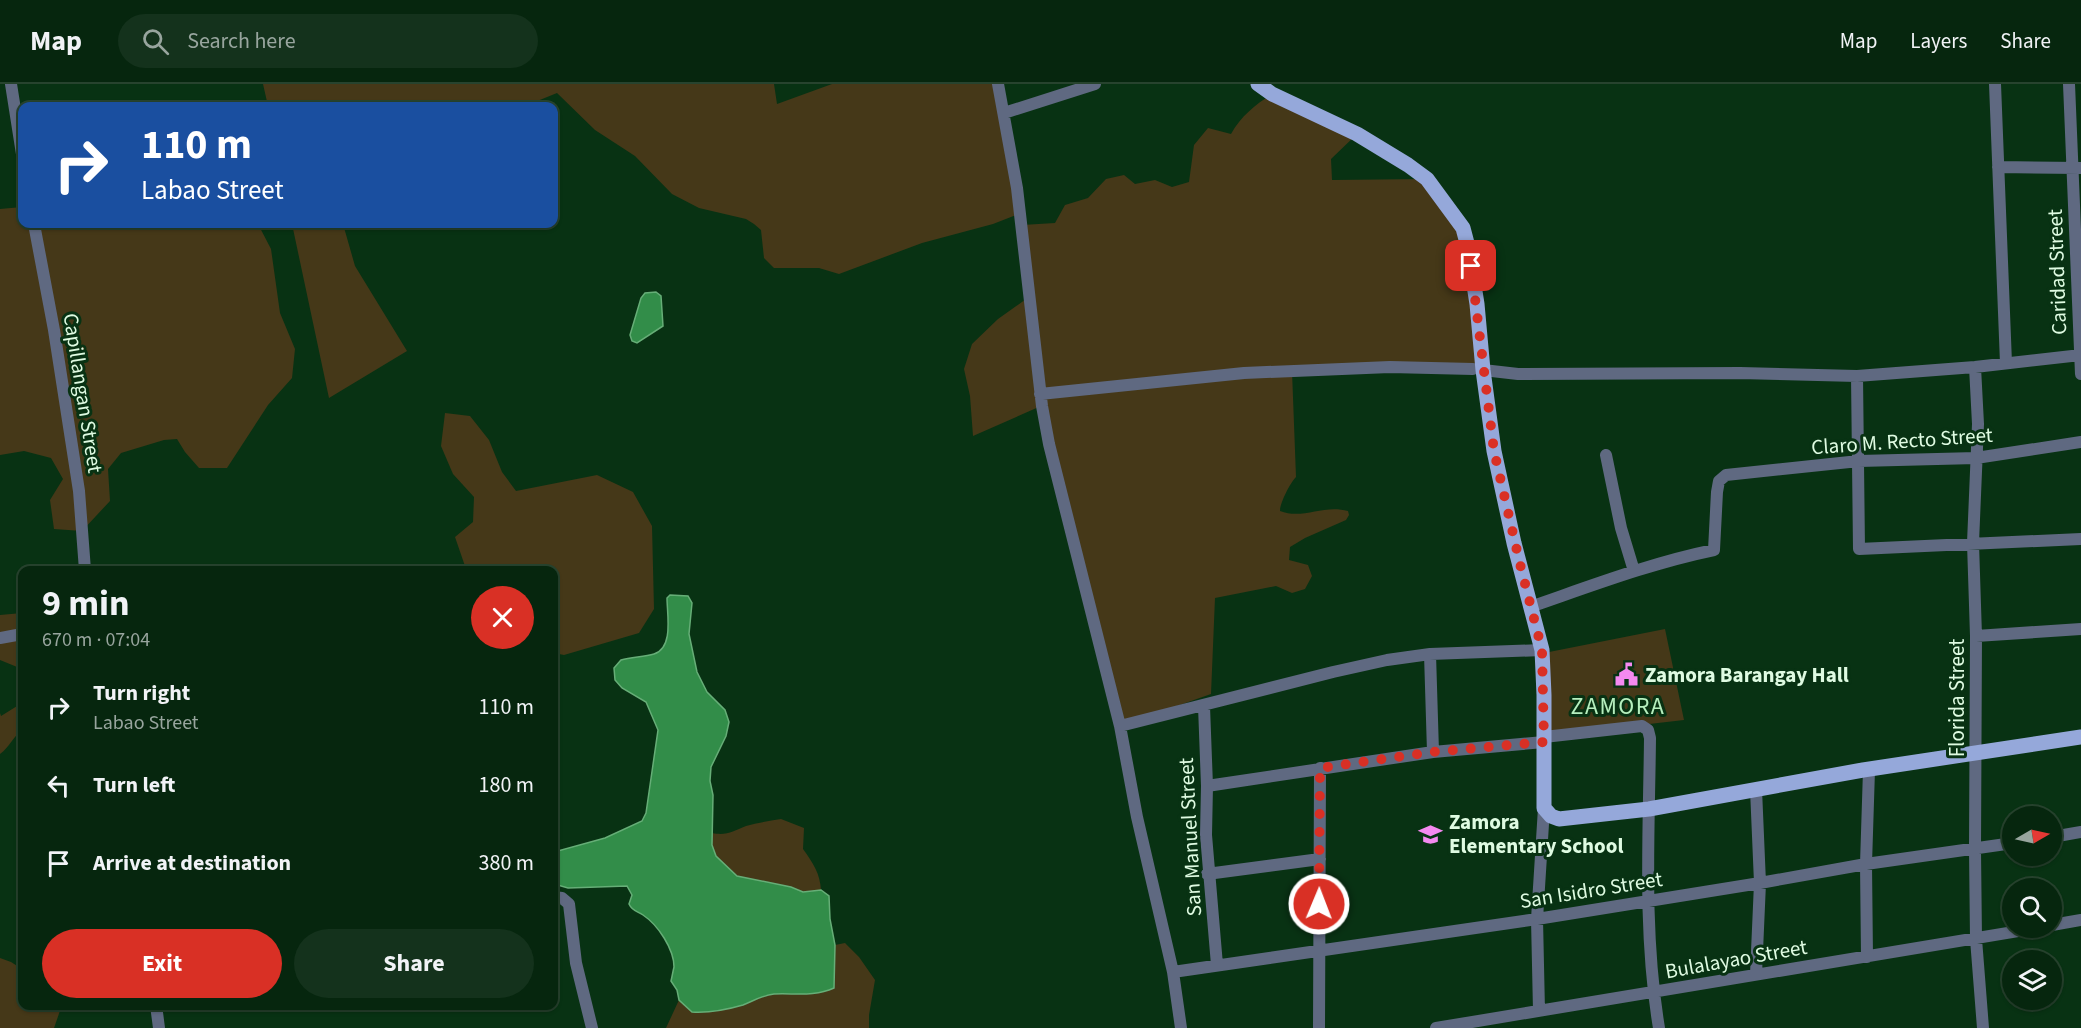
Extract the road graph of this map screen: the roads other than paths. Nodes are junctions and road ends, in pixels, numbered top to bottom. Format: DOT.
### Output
graph roads {
  1 [pos="12,84"];
  2 [pos="998,84"];
  3 [pos="1095,84"];
  4 [pos="1258,84"];
  5 [pos="1995,84"];
  6 [pos="2069,84"];
  7 [pos="1004,113"];
  8 [pos="18,126"];
  9 [pos="1998,167"];
  10 [pos="2077,169"];
  11 [pos="35,228"];
  12 [pos="2080,355"];
  13 [pos="2006,363"];
  14 [pos="1975,367"];
  15 [pos="1478,370"];
  16 [pos="2081,374"];
  17 [pos="1857,376"];
  18 [pos="1040,394"];
  19 [pos="2081,442"];
  20 [pos="1606,455"];
  21 [pos="1976,458"];
  22 [pos="1859,461"];
  23 [pos="2081,539"];
  24 [pos="1973,543"];
  25 [pos="85,566"];
  26 [pos="1634,571"];
  27 [pos="1530,607"];
  28 [pos="2081,629"];
  29 [pos="18,635"];
  30 [pos="1977,636"];
  31 [pos="0,638"];
  32 [pos="1542,650"];
  33 [pos="1430,654"];
  34 [pos="1204,706"];
  35 [pos="1120,726"];
  36 [pos="2081,737"];
  37 [pos="1544,740"];
  38 [pos="1433,752"];
  39 [pos="1976,754"];
  40 [pos="1320,768"];
  41 [pos="1869,770"];
  42 [pos="1207,786"];
  43 [pos="1756,789"];
  44 [pos="1545,808"];
  45 [pos="1649,809"];
  46 [pos="2081,832"];
  47 [pos="2062,835"];
  48 [pos="2002,845"];
  49 [pos="1975,850"];
  50 [pos="1320,860"];
  51 [pos="1866,864"];
  52 [pos="1208,874"];
  53 [pos="1760,883"];
  54 [pos="558,898"];
  55 [pos="1647,902"];
  56 [pos="1537,919"];
  57 [pos="2081,920"];
  58 [pos="2062,924"];
  59 [pos="2002,934"];
  60 [pos="1976,939"];
  61 [pos="1319,949"];
  62 [pos="1867,957"];
  63 [pos="1217,965"];
  64 [pos="1173,972"];
  65 [pos="1756,974"];
  66 [pos="1653,993"];
  67 [pos="157,1010"];
  68 [pos="1539,1011"];
  69 [pos="159,1028"];
  70 [pos="592,1028"];
  71 [pos="1181,1028"];
  72 [pos="1319,1028"];
  73 [pos="1436,1028"];
  74 [pos="1659,1028"];
  75 [pos="1981,1028"];
  1 -- 8 [label="street"];
  2 -- 7 [label="street"];
  3 -- 7 [label="street"];
  4 -- 15 [label="main road"];
  5 -- 9 [label="street"];
  6 -- 10 [label="street, Caridad Street"];
  7 -- 18 [label="street"];
  9 -- 10 [label="street"];
  9 -- 13 [label="street"];
  10 -- 12 [label="street, Caridad Street"];
  11 -- 25 [label="street, Capillangan Street"];
  12 -- 13 [label="street"];
  12 -- 16 [label="street, Caridad Street"];
  13 -- 14 [label="street"];
  14 -- 17 [label="street"];
  14 -- 21 [label="street, Florida Street"];
  15 -- 17 [label="street"];
  15 -- 18 [label="street"];
  15 -- 27 [label="main road"];
  17 -- 22 [label="street"];
  18 -- 35 [label="street"];
  19 -- 21 [label="street, Claro M. Recto Street"];
  20 -- 26 [label="street"];
  21 -- 22 [label="street, Claro M. Recto Street"];
  21 -- 24 [label="street, Florida Street"];
  22 -- 24 [label="street"];
  22 -- 26 [label="street, Claro M. Recto Street"];
  23 -- 24 [label="street"];
  24 -- 30 [label="street, Florida Street"];
  26 -- 27 [label="street"];
  27 -- 32 [label="main road"];
  28 -- 30 [label="street"];
  29 -- 31 [label="street"];
  30 -- 39 [label="street, Florida Street"];
  32 -- 33 [label="street"];
  32 -- 37 [label="main road"];
  33 -- 34 [label="street"];
  33 -- 38 [label="street"];
  34 -- 35 [label="street"];
  34 -- 42 [label="street, San Manuel Street"];
  35 -- 64 [label="street"];
  36 -- 39 [label="main road"];
  37 -- 38 [label="street"];
  37 -- 44 [label="main road"];
  37 -- 45 [label="street"];
  38 -- 40 [label="street"];
  39 -- 41 [label="main road"];
  39 -- 49 [label="street, Florida Street"];
  40 -- 42 [label="street"];
  40 -- 50 [label="street"];
  41 -- 43 [label="main road"];
  41 -- 51 [label="street"];
  42 -- 52 [label="street, San Manuel Street"];
  43 -- 45 [label="main road"];
  43 -- 53 [label="street"];
  44 -- 45 [label="main road"];
  44 -- 56 [label="street"];
  45 -- 55 [label="street"];
  46 -- 47 [label="street"];
  48 -- 49 [label="street, San Isidro Street"];
  49 -- 51 [label="street, San Isidro Street"];
  49 -- 60 [label="street, Florida Street"];
  50 -- 52 [label="street"];
  50 -- 61 [label="street"];
  51 -- 53 [label="street, San Isidro Street"];
  51 -- 62 [label="street"];
  52 -- 63 [label="street, San Manuel Street"];
  53 -- 55 [label="street, San Isidro Street"];
  53 -- 65 [label="street"];
  54 -- 70 [label="street"];
  55 -- 56 [label="street, San Isidro Street"];
  55 -- 66 [label="street"];
  56 -- 61 [label="street, San Isidro Street"];
  56 -- 68 [label="street"];
  57 -- 58 [label="street"];
  59 -- 60 [label="street, Bulalayao Street"];
  60 -- 62 [label="street, Bulalayao Street"];
  60 -- 75 [label="street, Florida Street"];
  61 -- 63 [label="street, San Isidro Street"];
  61 -- 72 [label="street"];
  62 -- 65 [label="street, Bulalayao Street"];
  63 -- 64 [label="street, San Isidro Street"];
  64 -- 71 [label="street"];
  65 -- 66 [label="street, Bulalayao Street"];
  66 -- 68 [label="street, Bulalayao Street"];
  66 -- 74 [label="street"];
  67 -- 69 [label="street"];
  68 -- 73 [label="street, Bulalayao Street"];
}
